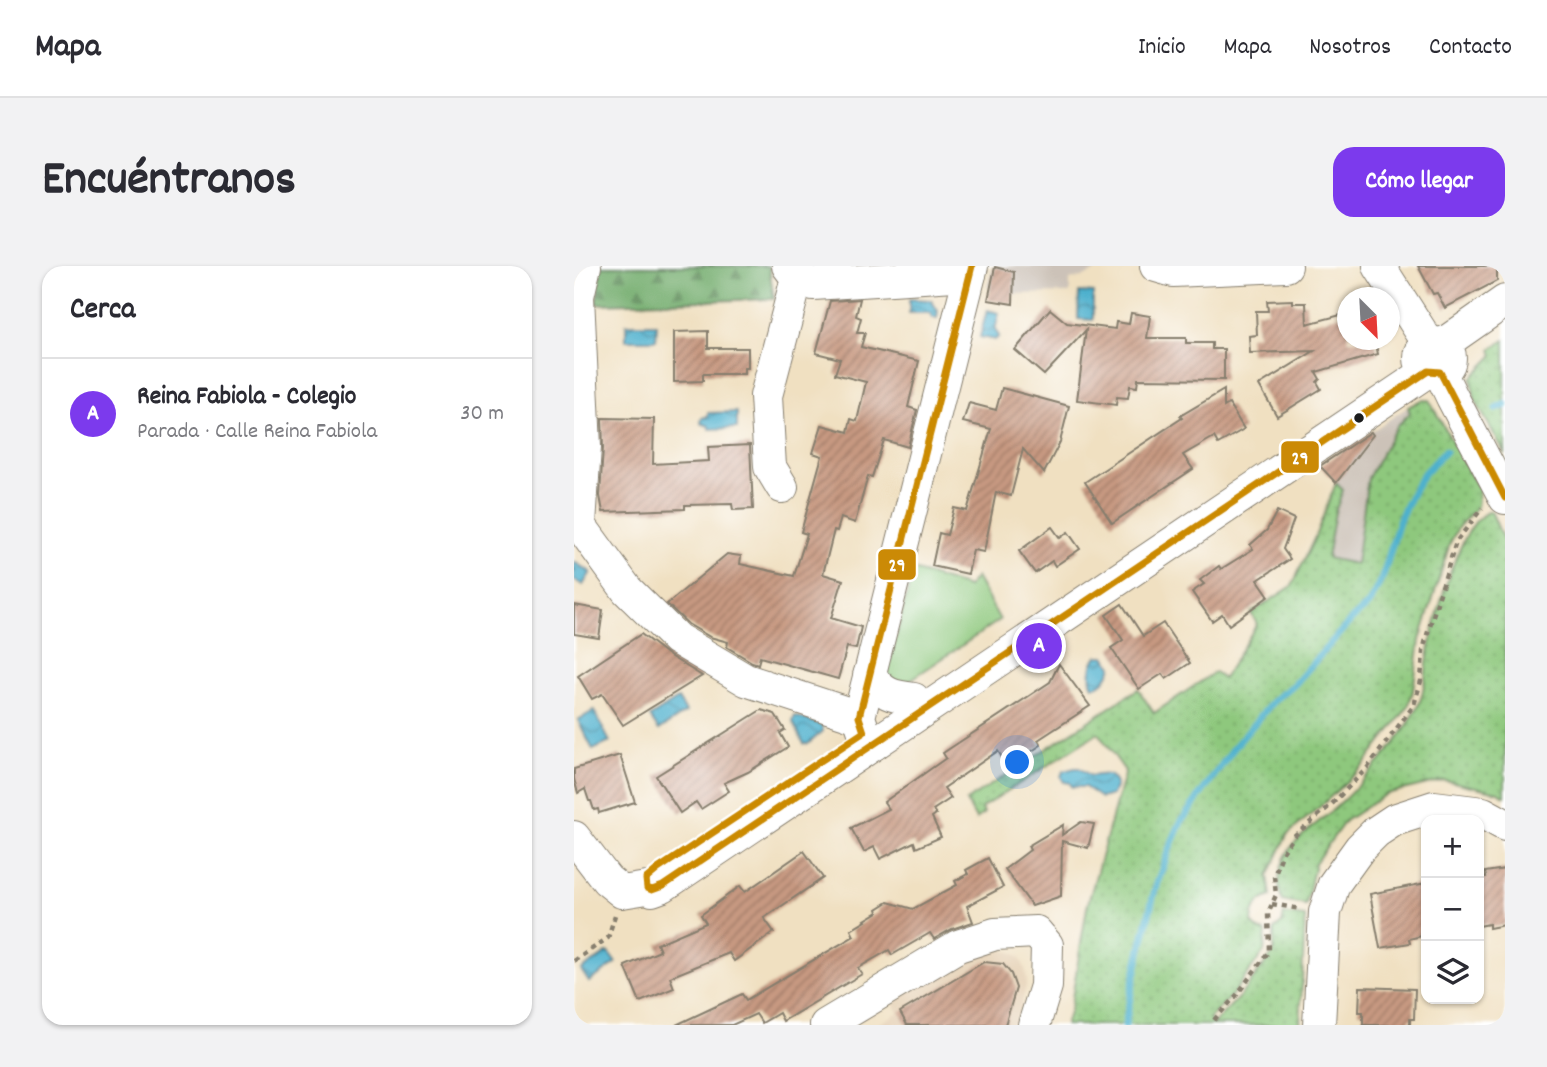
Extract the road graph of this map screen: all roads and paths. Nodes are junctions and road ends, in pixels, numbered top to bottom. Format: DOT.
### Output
graph roads {
  1 [pos="1156,266"];
  2 [pos="1286,266"];
  3 [pos="1379,266"];
  4 [pos="971,270"];
  5 [pos="792,272"];
  6 [pos="579,285"];
  7 [pos="1505,301"];
  8 [pos="1505,320"];
  9 [pos="1435,358"];
  10 [pos="782,487"];
  11 [pos="1495,501"];
  12 [pos="577,520"];
  13 [pos="869,676"];
  14 [pos="914,699"];
  15 [pos="866,731"];
  16 [pos="1505,825"];
  17 [pos="574,837"];
  18 [pos="608,938"];
  19 [pos="574,961"];
  20 [pos="1214,1020"];
  21 [pos="826,1025"];
  22 [pos="1034,1025"];
  23 [pos="1319,1025"];
  1 -- 2 [label="street"];
  3 -- 9 [label="street"];
  4 -- 5 [label="street"];
  4 -- 13 [label="street"];
  5 -- 10 [label="street"];
  6 -- 12 [label="street"];
  7 -- 9 [label="street"];
  8 -- 9 [label="street"];
  9 -- 11 [label="street"];
  9 -- 14 [label="street"];
  9 -- 15 [label="street"];
  11 -- 20 [label="path"];
  12 -- 15 [label="street"];
  13 -- 14 [label="street"];
  13 -- 15 [label="street"];
  14 -- 15 [label="street"];
  15 -- 17 [label="street"];
  16 -- 23 [label="street"];
  18 -- 19 [label="path"];
  21 -- 22 [label="street"];
}
